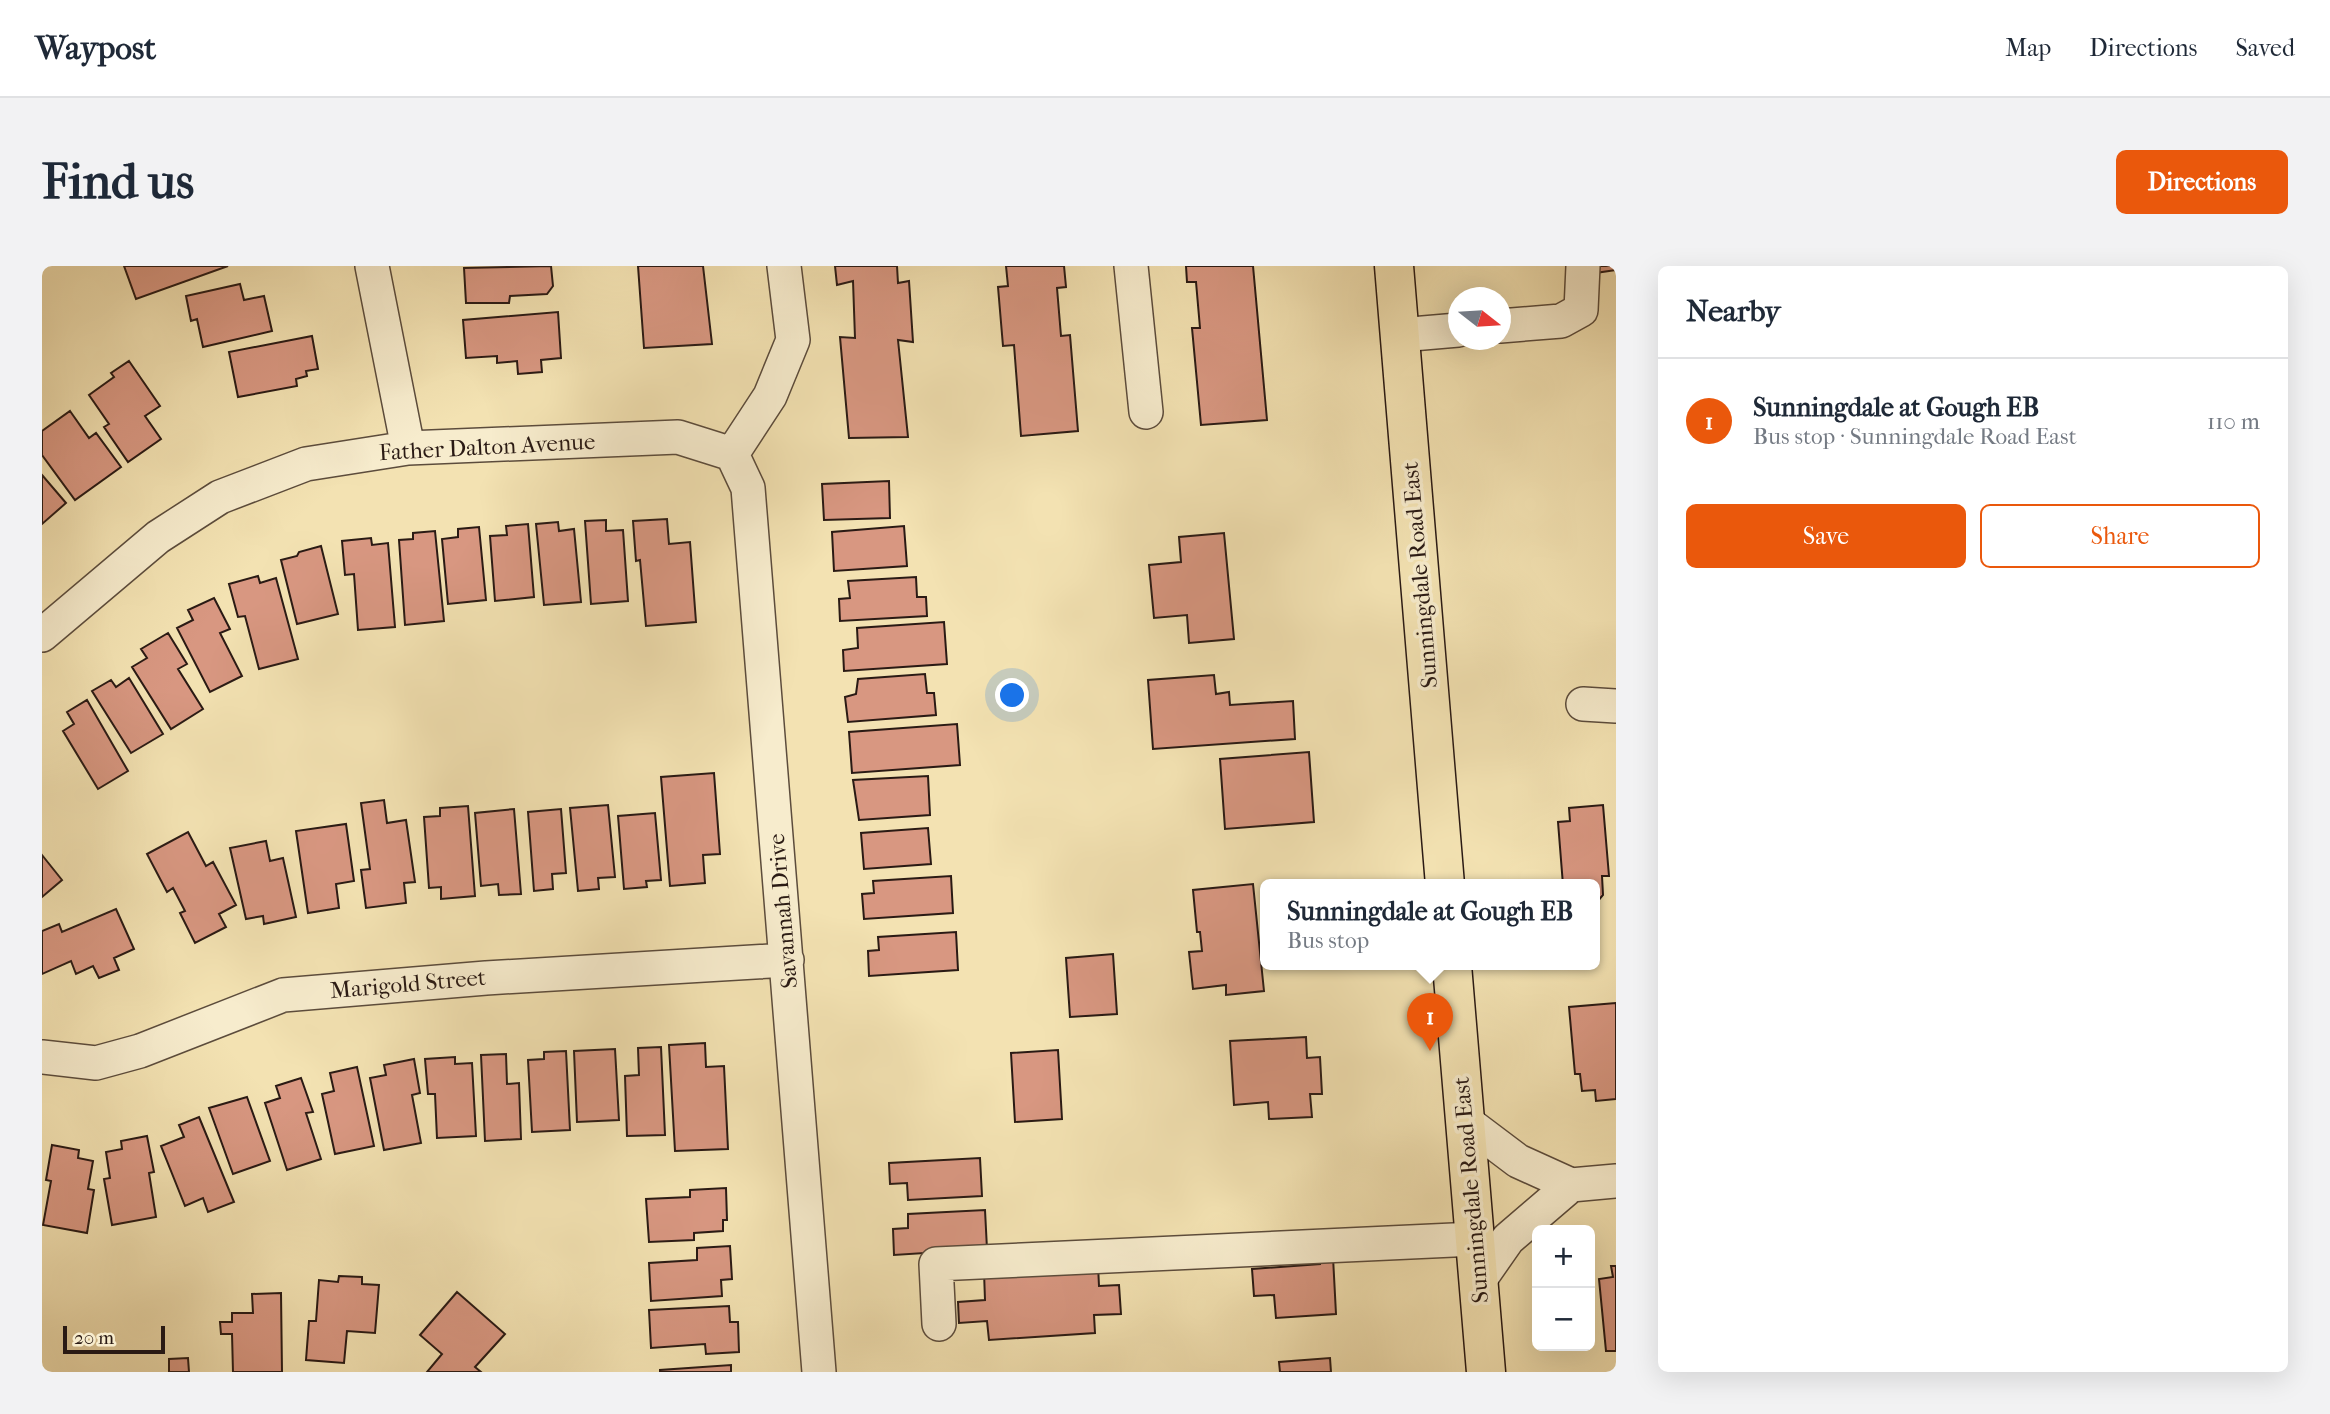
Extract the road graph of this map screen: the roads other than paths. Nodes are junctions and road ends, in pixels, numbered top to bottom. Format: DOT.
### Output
graph roads {
  1 [pos="372,266"];
  2 [pos="784,266"];
  3 [pos="1132,266"];
  4 [pos="1394,266"];
  5 [pos="1583,266"];
  6 [pos="1511,325"];
  7 [pos="1448,331"];
  8 [pos="1400,335"];
  9 [pos="1146,412"];
  10 [pos="408,448"];
  11 [pos="732,453"];
  12 [pos="42,635"];
  13 [pos="1583,704"];
  14 [pos="1616,706"];
  15 [pos="1445,879"];
  16 [pos="787,960"];
  17 [pos="1452,970"];
  18 [pos="42,1057"];
  19 [pos="1465,1121"];
  20 [pos="1616,1181"];
  21 [pos="1571,1185"];
  22 [pos="1475,1239"];
  23 [pos="1478,1282"];
  24 [pos="939,1324"];
  25 [pos="819,1372"];
  26 [pos="1486,1372"];
  1 -- 10 [label="street"];
  2 -- 11 [label="street"];
  3 -- 9 [label="street"];
  4 -- 8 [label="main road, Sunningdale Road East"];
  5 -- 6 [label="street"];
  7 -- 8 [label="street"];
  8 -- 15 [label="main road, Sunningdale Road East"];
  10 -- 11 [label="street, Father Dalton Avenue"];
  10 -- 12 [label="street, Father Dalton Avenue"];
  11 -- 16 [label="street, Savannah Drive"];
  13 -- 14 [label="street"];
  16 -- 18 [label="street, Marigold Street"];
  16 -- 25 [label="street, Savannah Drive"];
  17 -- 19 [label="main road, Sunningdale Road East"];
  19 -- 21 [label="street"];
  19 -- 22 [label="main road, Sunningdale Road East"];
  20 -- 21 [label="street"];
  21 -- 23 [label="street"];
  22 -- 23 [label="main road, Sunningdale Road East"];
  22 -- 24 [label="street"];
  23 -- 26 [label="main road, Sunningdale Road East"];
}
